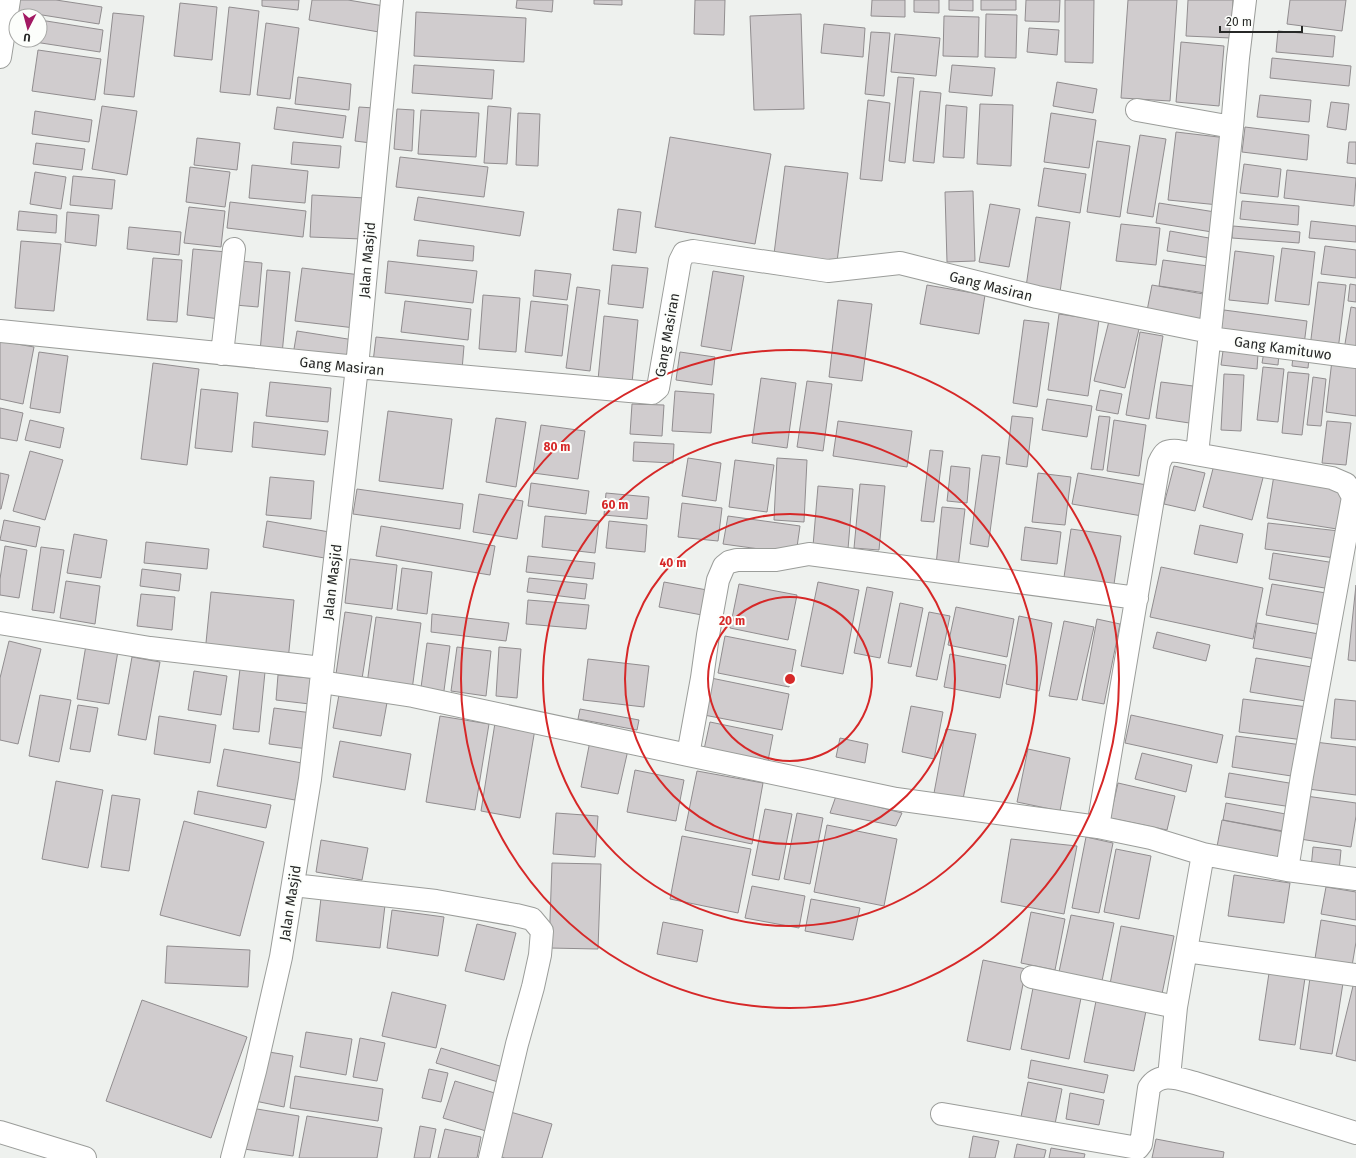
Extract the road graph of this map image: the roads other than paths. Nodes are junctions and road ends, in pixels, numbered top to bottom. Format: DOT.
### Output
graph roads {
  1 [pos="8,0"];
  2 [pos="392,0"];
  3 [pos="1245,0"];
  4 [pos="0,57"];
  5 [pos="1137,110"];
  6 [pos="1232,127"];
  7 [pos="234,249"];
  8 [pos="0,331"];
  9 [pos="1210,335"];
  10 [pos="222,354"];
  11 [pos="1356,358"];
  12 [pos="357,367"];
  13 [pos="1197,454"];
  14 [pos="1137,598"];
  15 [pos="0,623"];
  16 [pos="322,675"];
  17 [pos="688,755"];
  18 [pos="1098,827"];
  19 [pos="1203,854"];
  20 [pos="1287,870"];
  21 [pos="1356,879"];
  22 [pos="293,885"];
  23 [pos="1186,951"];
  24 [pos="1356,975"];
  25 [pos="1032,977"];
  26 [pos="1176,1007"];
  27 [pos="1169,1077"];
  28 [pos="942,1114"];
  29 [pos="0,1132"];
  30 [pos="1356,1133"];
  31 [pos="85,1158"];
  32 [pos="232,1158"];
  33 [pos="490,1158"];
  1 -- 4 [label="street"];
  2 -- 12 [label="street, Jalan Masjid"];
  3 -- 6 [label="street"];
  5 -- 6 [label="street"];
  6 -- 9 [label="street"];
  7 -- 10 [label="street"];
  8 -- 10 [label="street, Gang Masiran"];
  9 -- 11 [label="street, Gang Kamituwo"];
  9 -- 12 [label="street, Gang Masiran"];
  9 -- 13 [label="street"];
  10 -- 12 [label="street, Gang Masiran"];
  12 -- 16 [label="street, Jalan Masjid"];
  13 -- 14 [label="street"];
  13 -- 20 [label="street"];
  14 -- 17 [label="street"];
  14 -- 18 [label="street"];
  15 -- 16 [label="street"];
  16 -- 17 [label="street"];
  16 -- 22 [label="street, Jalan Masjid"];
  17 -- 18 [label="street"];
  18 -- 19 [label="street"];
  19 -- 20 [label="street"];
  19 -- 23 [label="street"];
  20 -- 21 [label="street"];
  22 -- 32 [label="street, Jalan Masjid"];
  22 -- 33 [label="street"];
  23 -- 24 [label="street"];
  23 -- 26 [label="street"];
  25 -- 26 [label="street"];
  26 -- 27 [label="street"];
  27 -- 28 [label="street"];
  27 -- 30 [label="street"];
  29 -- 31 [label="street"];
}
